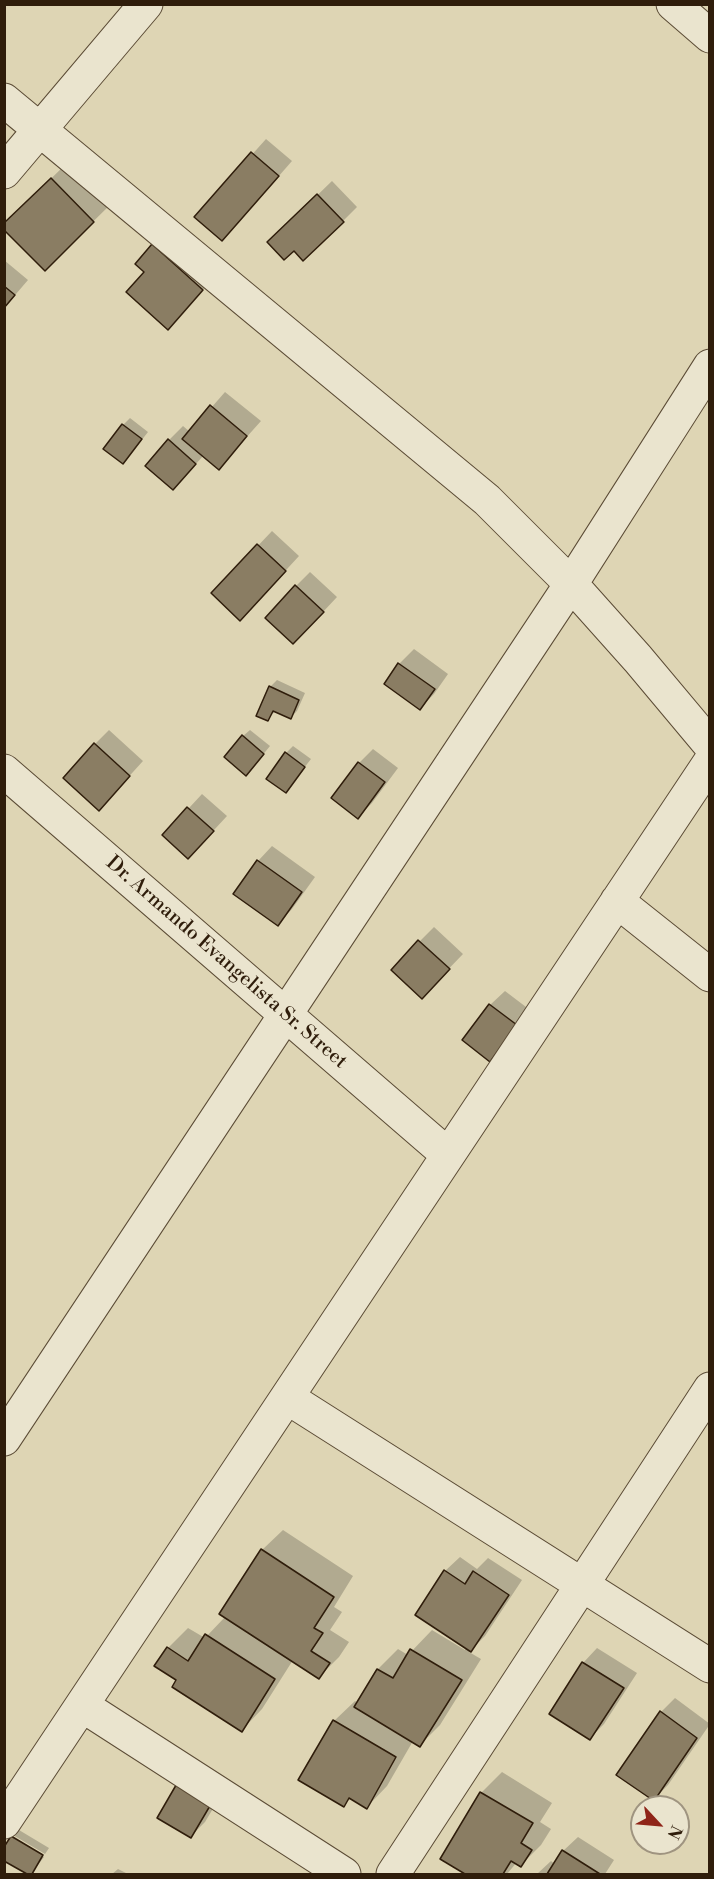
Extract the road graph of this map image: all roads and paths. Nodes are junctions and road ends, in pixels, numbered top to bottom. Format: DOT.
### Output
graph roads {
  1 [pos="146,4"];
  2 [pos="673,4"];
  3 [pos="710,36"];
  4 [pos="4,100"];
  5 [pos="40,130"];
  6 [pos="4,172"];
  7 [pos="710,366"];
  8 [pos="571,584"];
  9 [pos="710,745"];
  10 [pos="710,762"];
  11 [pos="4,771"];
  12 [pos="617,901"];
  13 [pos="710,975"];
  14 [pos="285,1014"];
  15 [pos="447,1154"];
  16 [pos="710,1389"];
  17 [pos="288,1398"];
  18 [pos="4,1439"];
  19 [pos="583,1584"];
  20 [pos="710,1666"];
  21 [pos="83,1706"];
  22 [pos="4,1822"];
  23 [pos="344,1875"];
  24 [pos="393,1875"];
  1 -- 5 [label="street"];
  2 -- 3 [label="street"];
  4 -- 5 [label="street"];
  5 -- 6 [label="street"];
  5 -- 8 [label="street"];
  7 -- 8 [label="street"];
  8 -- 9 [label="street"];
  8 -- 14 [label="street"];
  10 -- 12 [label="street"];
  11 -- 14 [label="street, Dr. Armando Evangelista Sr. Street"];
  12 -- 13 [label="street"];
  12 -- 15 [label="street"];
  14 -- 15 [label="street, Dr. Armando Evangelista Sr. Street"];
  14 -- 18 [label="street"];
  15 -- 17 [label="street"];
  16 -- 19 [label="street"];
  17 -- 19 [label="street"];
  17 -- 21 [label="street"];
  19 -- 20 [label="street"];
  19 -- 24 [label="street"];
  21 -- 22 [label="street"];
  21 -- 23 [label="street"];
}
